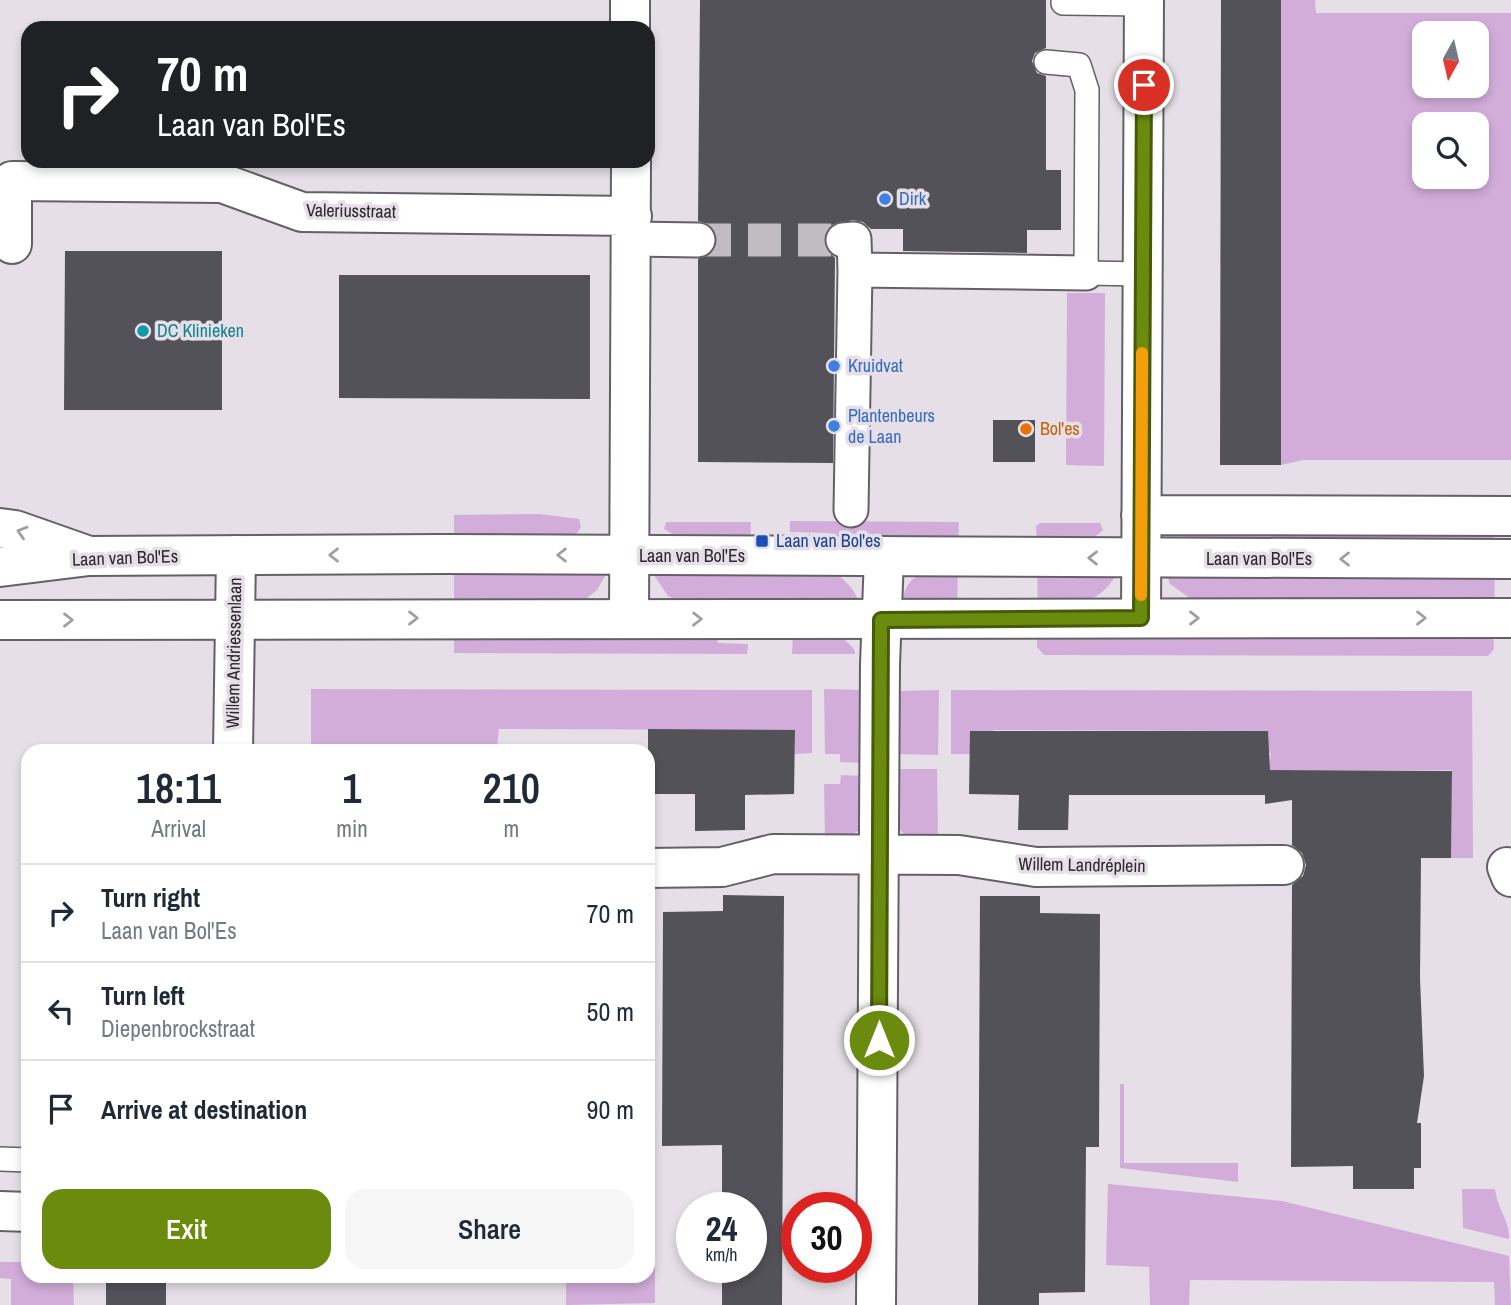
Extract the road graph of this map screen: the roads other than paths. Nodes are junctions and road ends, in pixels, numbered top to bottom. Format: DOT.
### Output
graph roads {
  1 [pos="630,0"];
  2 [pos="1144,2"];
  3 [pos="1063,3"];
  4 [pos="630,21"];
  5 [pos="1046,62"];
  6 [pos="631,168"];
  7 [pos="6,196"];
  8 [pos="632,227"];
  9 [pos="698,240"];
  10 [pos="12,244"];
  11 [pos="1086,273"];
  12 [pos="1143,274"];
  13 [pos="851,510"];
  14 [pos="1141,515"];
  15 [pos="1511,516"];
  16 [pos="0,528"];
  17 [pos="236,555"];
  18 [pos="89,556"];
  19 [pos="630,556"];
  20 [pos="884,556"];
  21 [pos="1142,559"];
  22 [pos="1511,559"];
  23 [pos="0,567"];
  24 [pos="1141,618"];
  25 [pos="1511,618"];
  26 [pos="234,619"];
  27 [pos="629,619"];
  28 [pos="0,620"];
  29 [pos="881,620"];
  30 [pos="233,744"];
  31 [pos="880,854"];
  32 [pos="1284,865"];
  33 [pos="655,868"];
  34 [pos="0,1159"];
  35 [pos="21,1160"];
  36 [pos="0,1211"];
  37 [pos="21,1212"];
  38 [pos="876,1305"];
  1 -- 4 [label="street"];
  2 -- 3 [label="lane"];
  2 -- 12 [label="street"];
  5 -- 11 [label="lane"];
  6 -- 8 [label="street"];
  7 -- 8 [label="street, Valeriusstraat"];
  7 -- 10 [label="street, Valeriusstraat"];
  8 -- 9 [label="street"];
  8 -- 19 [label="street"];
  11 -- 12 [label="lane"];
  11 -- 13 [label="street"];
  12 -- 14 [label="street"];
  14 -- 15 [label="street"];
  14 -- 21 [label="street"];
  18 -- 16 [label="street, one-way"];
  17 -- 18 [label="street, Laan van Bol'Es"];
  19 -- 17 [label="street, Laan van Bol'Es, one-way"];
  17 -- 26 [label="street, Willem Andriessenlaan"];
  18 -- 23 [label="street, Laan van Bol'Es"];
  19 -- 20 [label="street, Laan van Bol'Es"];
  19 -- 27 [label="street"];
  21 -- 20 [label="street, Laan van Bol'Es, one-way"];
  20 -- 29 [label="street"];
  22 -- 21 [label="street, Laan van Bol'Es, one-way"];
  21 -- 24 [label="street"];
  24 -- 25 [label="street, one-way"];
  24 -- 29 [label="street"];
  26 -- 27 [label="street, one-way"];
  28 -- 26 [label="street, one-way"];
  26 -- 30 [label="street, Willem Andriessenlaan"];
  27 -- 29 [label="street, one-way"];
  29 -- 31 [label="street"];
  31 -- 32 [label="street, Willem Landréplein"];
  31 -- 33 [label="street, Willem Landréplein"];
  31 -- 38 [label="street"];
  34 -- 35 [label="lane"];
  36 -- 37 [label="street"];
}
